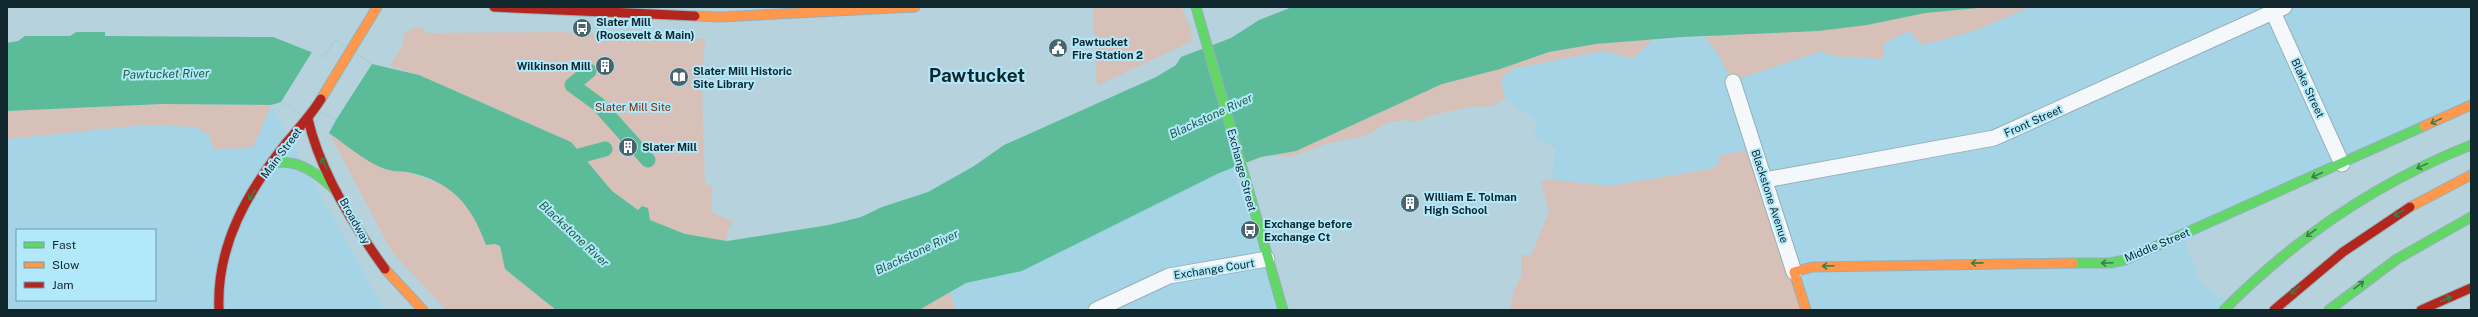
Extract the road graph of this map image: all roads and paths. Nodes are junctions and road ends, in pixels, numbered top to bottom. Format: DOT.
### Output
graph roads {
  1 [pos="377,7"];
  2 [pos="494,7"];
  3 [pos="915,7"];
  4 [pos="1196,7"];
  5 [pos="2278,10"];
  6 [pos="1733,82"];
  7 [pos="2471,105"];
  8 [pos="308,119"];
  9 [pos="2471,145"];
  10 [pos="272,163"];
  11 [pos="2342,164"];
  12 [pos="2471,175"];
  13 [pos="1765,180"];
  14 [pos="342,197"];
  15 [pos="2471,217"];
  16 [pos="374,254"];
  17 [pos="1267,259"];
  18 [pos="1794,272"];
  19 [pos="2471,288"];
  20 [pos="401,302"];
  21 [pos="219,310"];
  22 [pos="423,310"];
  23 [pos="1096,310"];
  24 [pos="1283,310"];
  25 [pos="1806,310"];
  26 [pos="2224,310"];
  27 [pos="2274,310"];
  28 [pos="2329,310"];
  29 [pos="2421,310"];
  1 -- 8 [label="main road, Main Street"];
  2 -- 3 [label="main road"];
  4 -- 17 [label="main road, Exchange Street"];
  5 -- 11 [label="street, Blake Street"];
  5 -- 13 [label="street, Front Street"];
  6 -- 13 [label="street, Blackstone Avenue"];
  7 -- 11 [label="main road, Middle Street, one-way"];
  8 -- 10 [label="main road, Main Street"];
  14 -- 8 [label="main road, Broadway, one-way"];
  9 -- 26 [label="main road, one-way"];
  10 -- 14 [label="main road"];
  10 -- 21 [label="main road, Main Street, one-way"];
  11 -- 18 [label="main road, Middle Street, one-way"];
  12 -- 27 [label="main road, one-way"];
  13 -- 18 [label="street, Blackstone Avenue"];
  14 -- 16 [label="main road, Broadway"];
  28 -- 15 [label="main road, one-way"];
  16 -- 20 [label="main road"];
  16 -- 22 [label="main road, Broadway"];
  17 -- 23 [label="street, Exchange Court"];
  17 -- 24 [label="main road, Exchange Street"];
  18 -- 25 [label="main road, Blackstone Avenue"];
  29 -- 19 [label="main road, one-way"];
}
